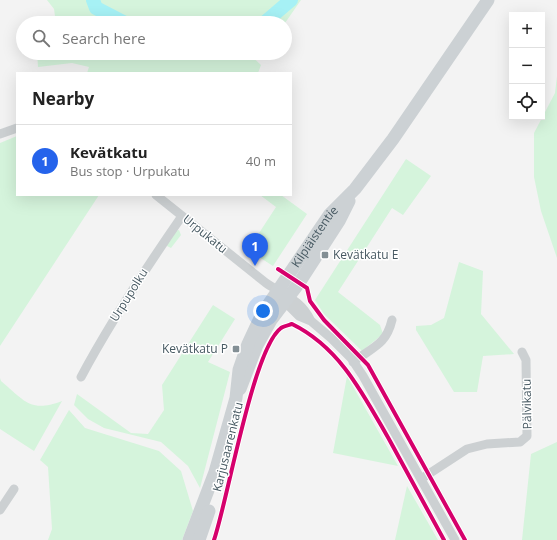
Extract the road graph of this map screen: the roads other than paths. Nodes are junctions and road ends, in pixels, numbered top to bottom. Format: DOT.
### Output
graph roads {
  1 [pos="488,0"];
  2 [pos="16,128"];
  3 [pos="0,134"];
  4 [pos="355,189"];
  5 [pos="157,196"];
  6 [pos="182,216"];
  7 [pos="277,291"];
  8 [pos="287,299"];
  9 [pos="392,320"];
  10 [pos="522,352"];
  11 [pos="354,362"];
  12 [pos="81,377"];
  13 [pos="236,398"];
  14 [pos="215,472"];
  15 [pos="421,478"];
  16 [pos="14,489"];
  17 [pos="0,510"];
  18 [pos="190,540"];
  19 [pos="199,540"];
  20 [pos="455,540"];
  1 -- 4 [label="street, Kilpiäistentie"];
  2 -- 3 [label="street"];
  4 -- 7 [label="street, Kilpiäistentie"];
  4 -- 8 [label="street, Kilpiäistentie"];
  5 -- 6 [label="street, Urpukatu"];
  6 -- 7 [label="street, Urpukatu"];
  6 -- 12 [label="street, Urpupolku"];
  7 -- 8 [label="street"];
  7 -- 13 [label="street, Kilpiäistentie"];
  8 -- 11 [label="street"];
  8 -- 13 [label="street, Kilpiäistentie"];
  9 -- 11 [label="street"];
  10 -- 15 [label="street, Pälvikatu"];
  11 -- 15 [label="street"];
  13 -- 14 [label="street, Kilpiäistentie"];
  14 -- 18 [label="street, Kilpiäistentie"];
  14 -- 19 [label="street, Kilpiäistentie"];
  15 -- 20 [label="street"];
  16 -- 17 [label="street"];
}
